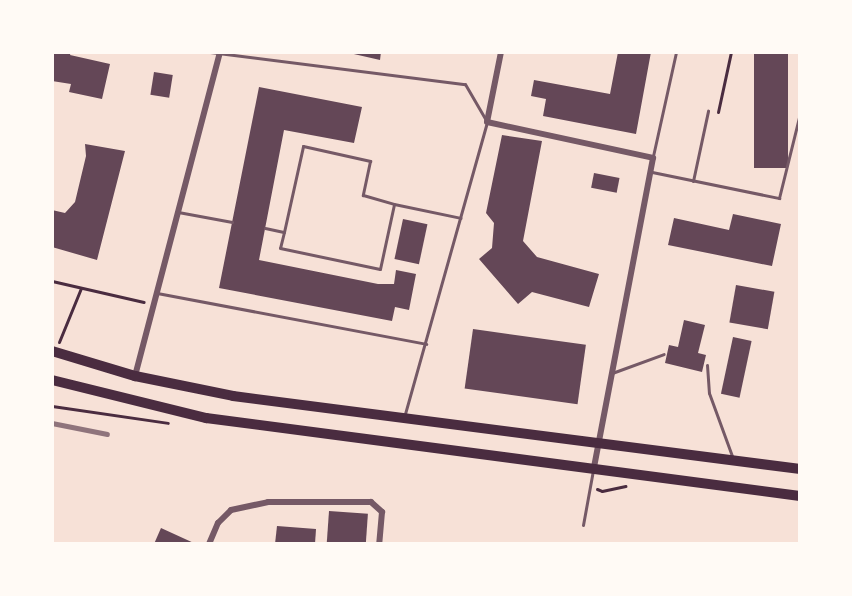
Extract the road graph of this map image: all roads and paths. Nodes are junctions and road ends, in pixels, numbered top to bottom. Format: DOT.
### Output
graph roads {
  1 [pos="210,52"];
  2 [pos="501,52"];
  3 [pos="676,52"];
  4 [pos="731,52"];
  5 [pos="220,53"];
  6 [pos="708,111"];
  7 [pos="800,113"];
  8 [pos="487,122"];
  9 [pos="653,158"];
  10 [pos="650,172"];
  11 [pos="693,181"];
  12 [pos="394,204"];
  13 [pos="178,212"];
  14 [pos="461,218"];
  15 [pos="232,222"];
  16 [pos="265,228"];
  17 [pos="284,232"];
  18 [pos="52,281"];
  19 [pos="81,288"];
  20 [pos="148,292"];
  21 [pos="157,293"];
  22 [pos="426,344"];
  23 [pos="54,352"];
  24 [pos="664,354"];
  25 [pos="707,365"];
  26 [pos="611,374"];
  27 [pos="135,376"];
  28 [pos="52,380"];
  29 [pos="404,418"];
  30 [pos="598,443"];
  31 [pos="733,461"];
  32 [pos="594,468"];
  33 [pos="800,469"];
  34 [pos="800,496"];
  35 [pos="583,525"];
  36 [pos="209,543"];
  37 [pos="380,543"];
  1 -- 5 [label="lane"];
  2 -- 8 [label="street"];
  3 -- 9 [label="lane"];
  4 -- 6 [label="path"];
  5 -- 8 [label="lane"];
  5 -- 13 [label="street"];
  6 -- 11 [label="lane"];
  7 -- 11 [label="lane"];
  8 -- 9 [label="street"];
  8 -- 14 [label="lane"];
  9 -- 10 [label="street"];
  10 -- 11 [label="lane"];
  10 -- 26 [label="street"];
  12 -- 14 [label="lane"];
  12 -- 17 [label="lane"];
  12 -- 17 [label="lane"];
  13 -- 15 [label="lane"];
  13 -- 21 [label="street"];
  14 -- 22 [label="lane"];
  16 -- 17 [label="lane"];
  18 -- 19 [label="path"];
  19 -- 20 [label="path"];
  19 -- 23 [label="path"];
  21 -- 22 [label="lane"];
  21 -- 27 [label="street"];
  22 -- 29 [label="lane"];
  23 -- 27 [label="main road"];
  24 -- 26 [label="lane"];
  25 -- 31 [label="lane"];
  26 -- 30 [label="street"];
  27 -- 29 [label="main road"];
  28 -- 32 [label="main road"];
  29 -- 30 [label="main road"];
  30 -- 31 [label="main road"];
  30 -- 32 [label="street"];
  31 -- 33 [label="main road"];
  32 -- 34 [label="main road"];
  32 -- 35 [label="lane"];
  36 -- 37 [label="street"];
}
